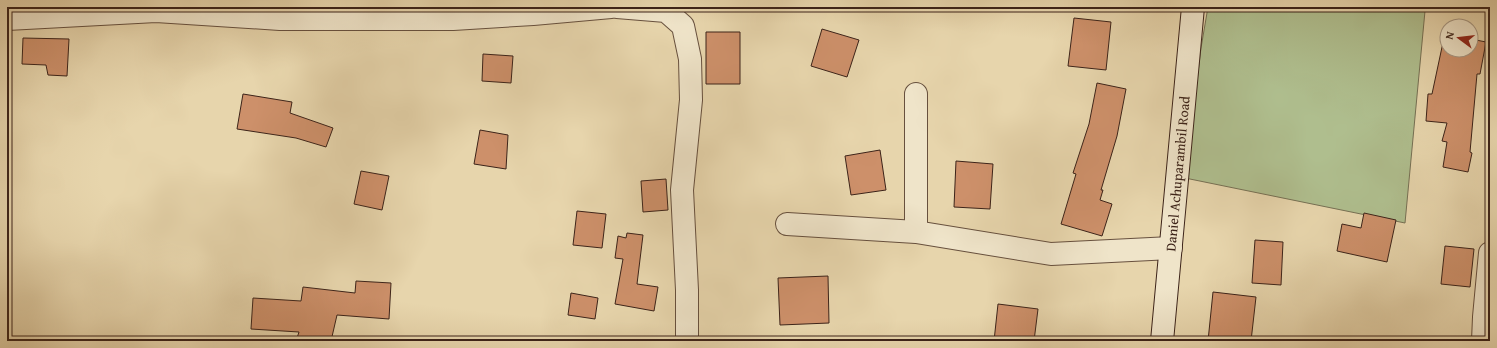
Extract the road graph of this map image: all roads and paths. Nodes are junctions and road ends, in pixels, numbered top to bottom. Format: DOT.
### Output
graph roads {
  1 [pos="611,7"];
  2 [pos="617,7"];
  3 [pos="640,7"];
  4 [pos="1193,7"];
  5 [pos="302,12"];
  6 [pos="7,19"];
  7 [pos="916,94"];
  8 [pos="787,224"];
  9 [pos="916,232"];
  10 [pos="1171,248"];
  11 [pos="1490,253"];
  12 [pos="687,341"];
  13 [pos="1162,341"];
  14 [pos="1483,341"];
  1 -- 5 [label="street"];
  2 -- 3 [label="street"];
  3 -- 12 [label="street"];
  4 -- 10 [label="street, Daniel Achuparambil Road"];
  5 -- 6 [label="street"];
  7 -- 9 [label="street"];
  8 -- 9 [label="street"];
  9 -- 10 [label="street"];
  10 -- 13 [label="street, Daniel Achuparambil Road"];
  11 -- 14 [label="street"];
}
